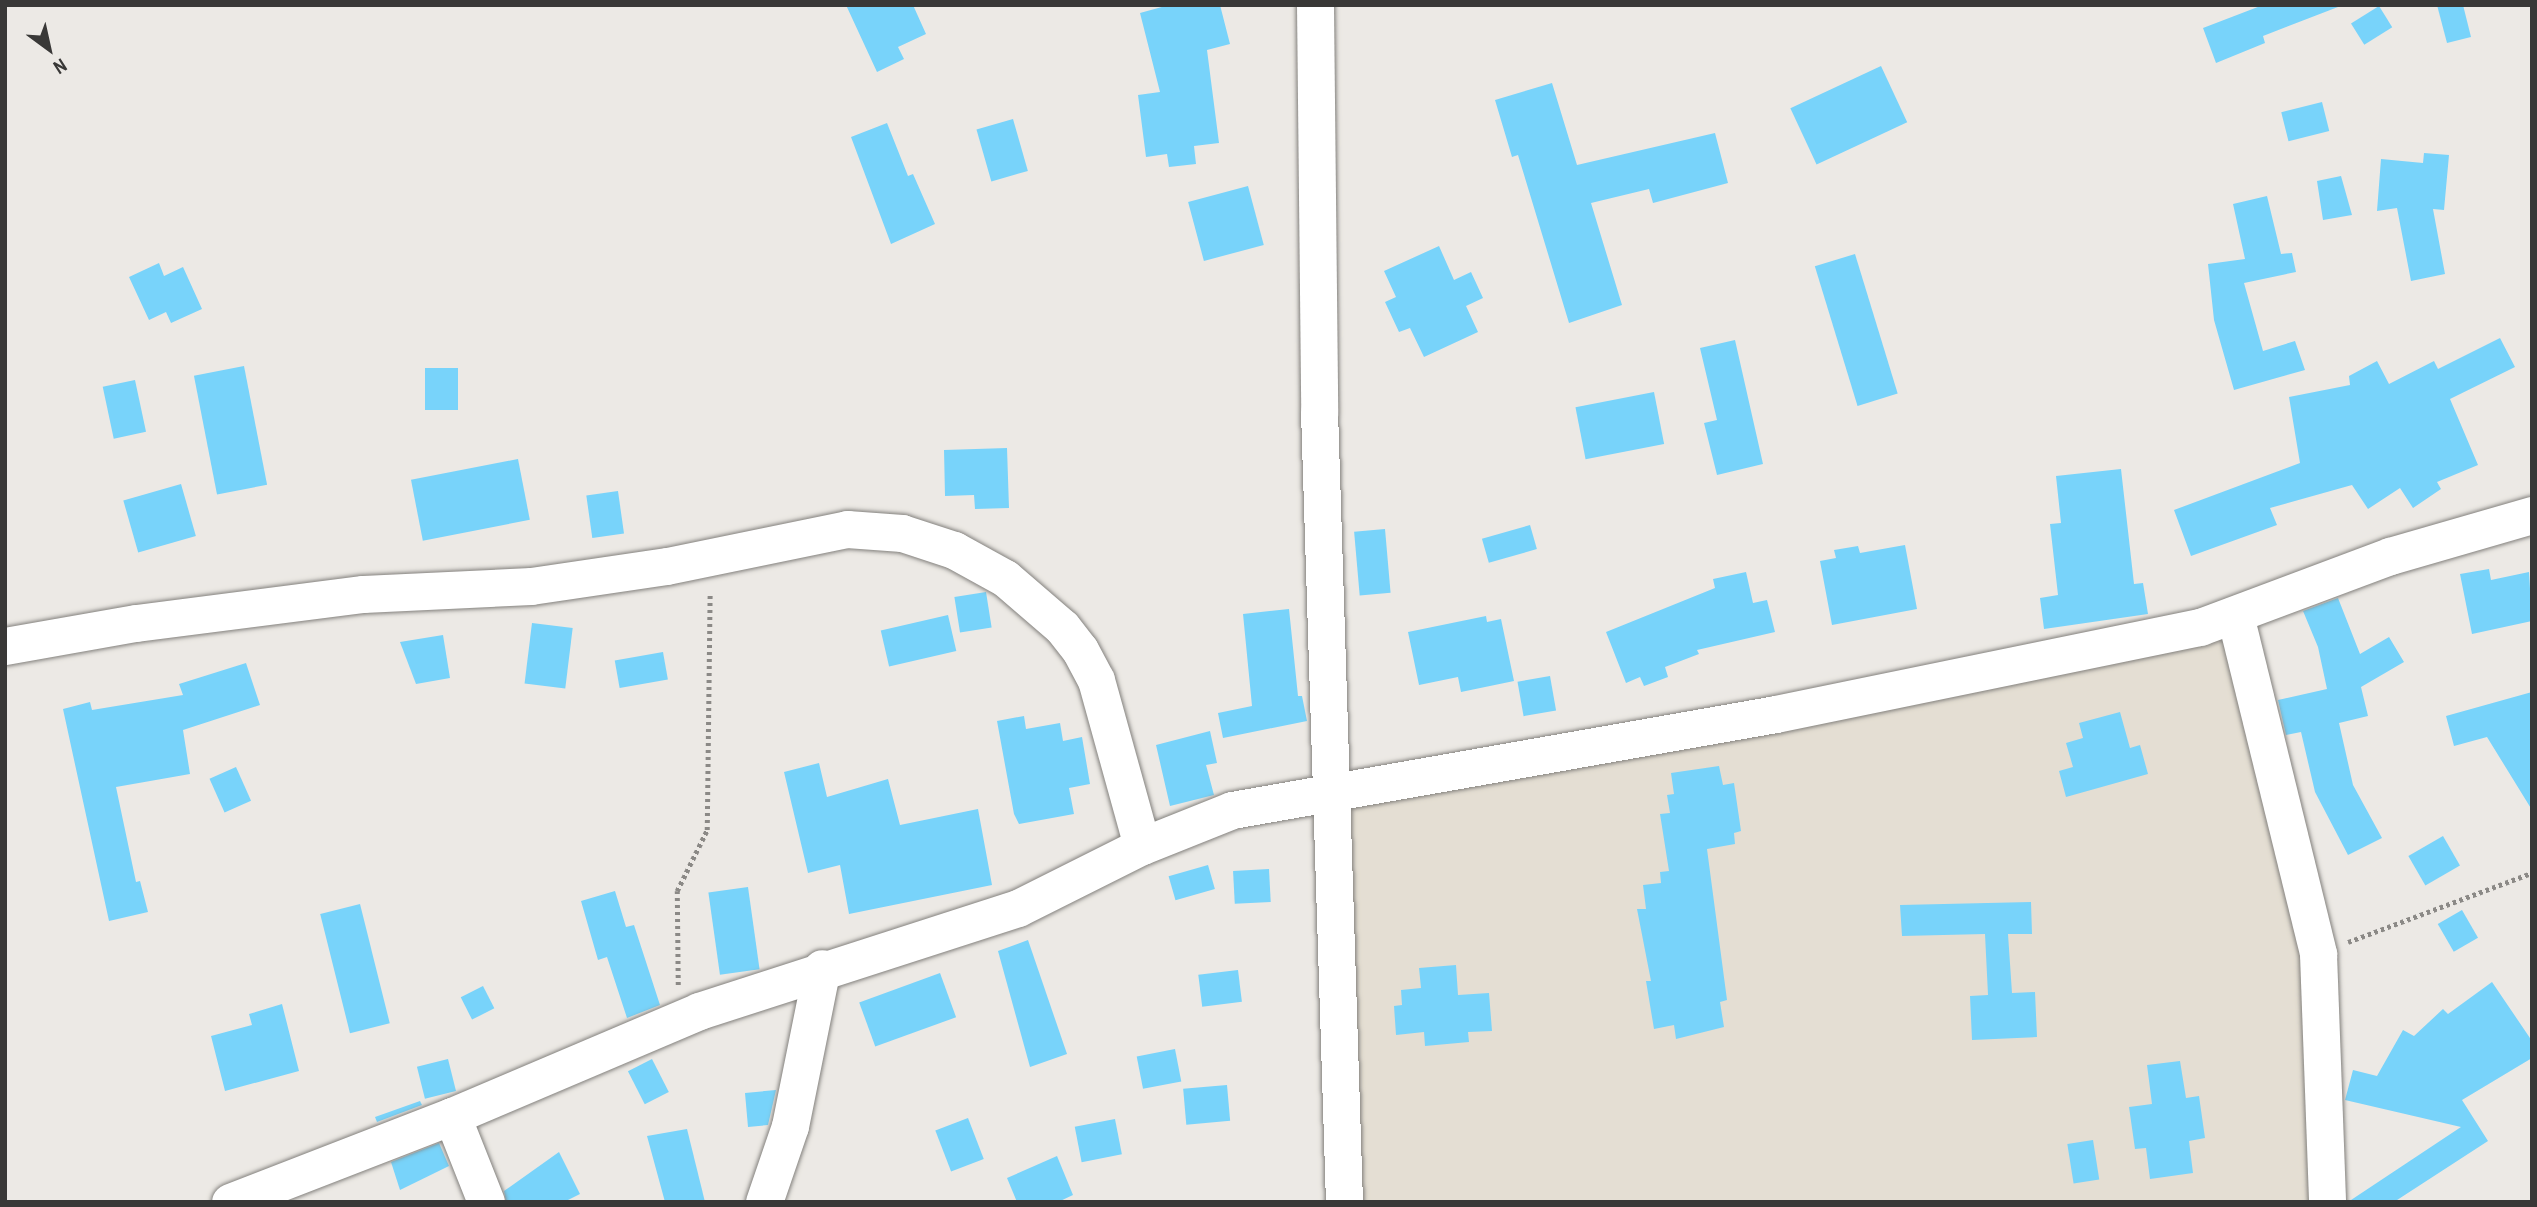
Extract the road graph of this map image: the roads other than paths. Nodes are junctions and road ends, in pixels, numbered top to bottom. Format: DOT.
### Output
graph roads {
  1 [pos="1315,5"];
  2 [pos="2532,515"];
  3 [pos="2235,615"];
  4 [pos="5,646"];
  5 [pos="1333,795"];
  6 [pos="1142,846"];
  7 [pos="822,968"];
  8 [pos="452,1116"];
  9 [pos="230,1202"];
  10 [pos="486,1202"];
  11 [pos="764,1202"];
  12 [pos="1344,1202"];
  13 [pos="2327,1202"];
  1 -- 5 [label="street"];
  2 -- 3 [label="street"];
  3 -- 5 [label="street"];
  3 -- 13 [label="street"];
  4 -- 6 [label="street"];
  5 -- 6 [label="street"];
  5 -- 12 [label="street"];
  6 -- 7 [label="street"];
  7 -- 8 [label="street"];
  7 -- 11 [label="street"];
  8 -- 9 [label="street"];
  8 -- 10 [label="street"];
}
